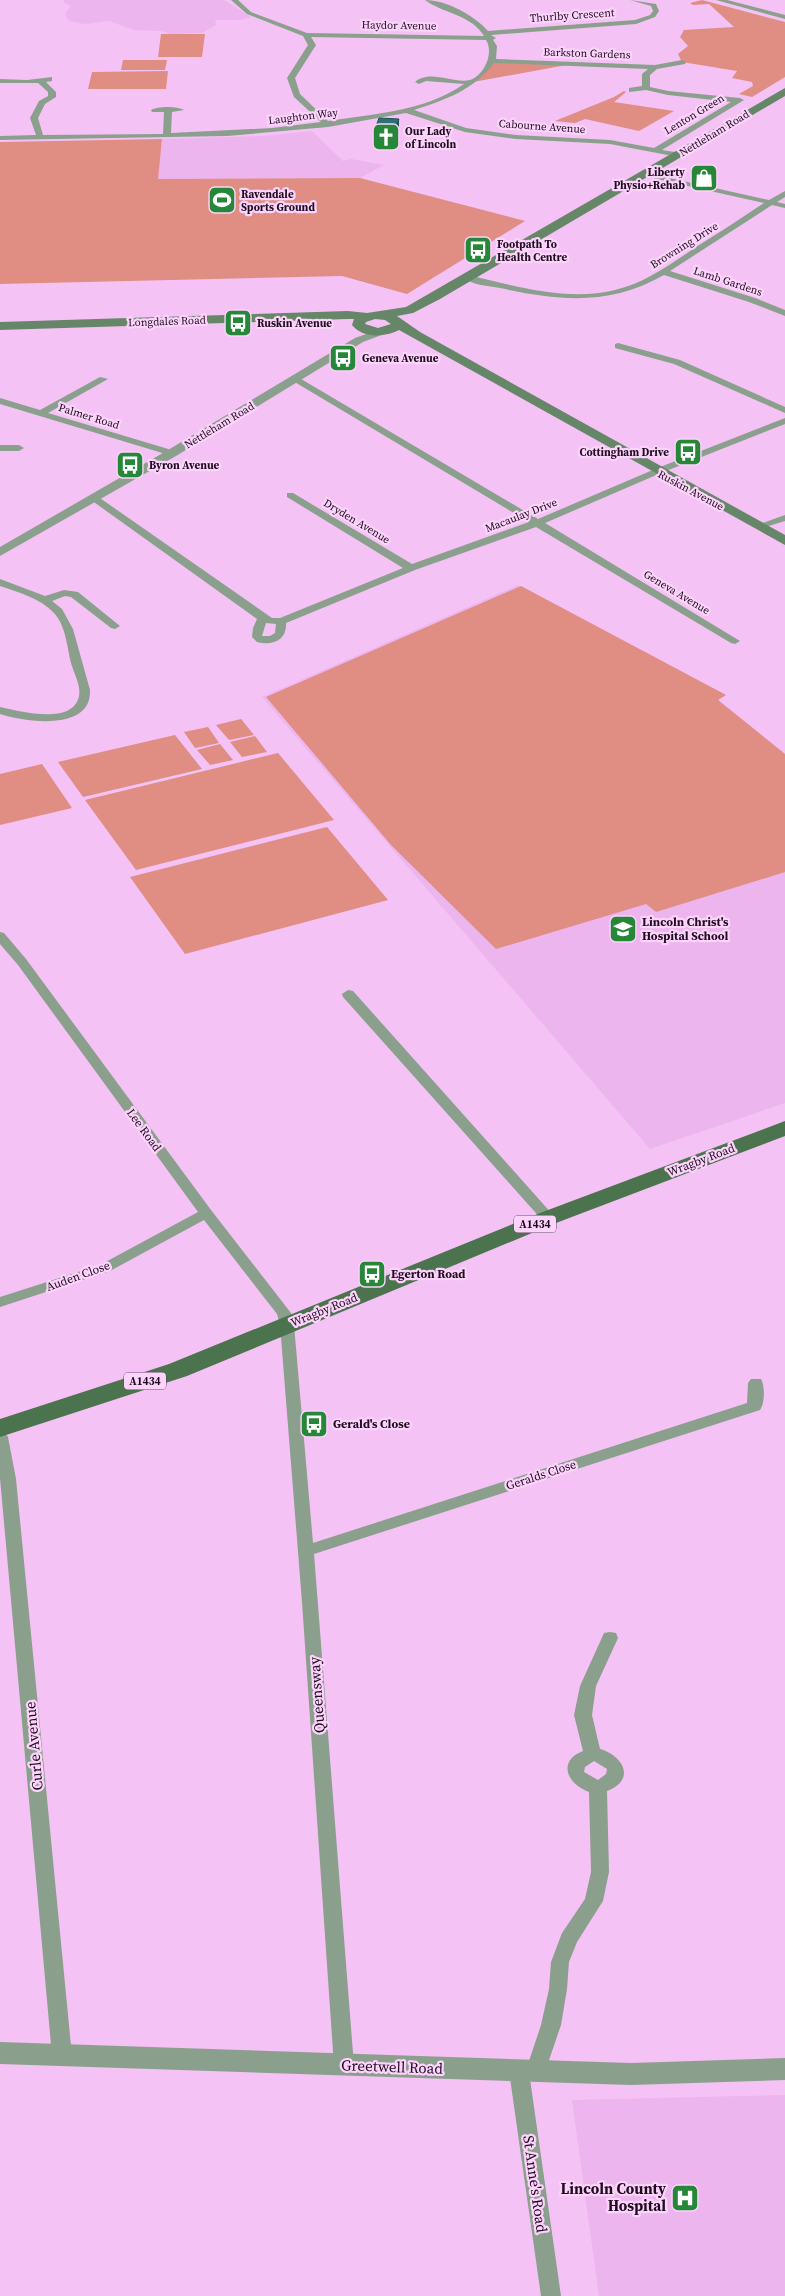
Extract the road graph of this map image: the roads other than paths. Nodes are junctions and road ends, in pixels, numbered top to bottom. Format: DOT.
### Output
graph roads {
  1 [pos="234,0"];
  2 [pos="428,0"];
  3 [pos="633,0"];
  4 [pos="719,0"];
  5 [pos="785,17"];
  6 [pos="306,35"];
  7 [pos="490,35"];
  8 [pos="493,61"];
  9 [pos="682,62"];
  10 [pos="655,67"];
  11 [pos="52,79"];
  12 [pos="422,79"];
  13 [pos="42,80"];
  14 [pos="0,81"];
  15 [pos="473,82"];
  16 [pos="646,88"];
  17 [pos="632,90"];
  18 [pos="785,91"];
  19 [pos="745,97"];
  20 [pos="737,102"];
  21 [pos="155,110"];
  22 [pos="168,110"];
  23 [pos="180,110"];
  24 [pos="406,110"];
  25 [pos="328,125"];
  26 [pos="167,136"];
  27 [pos="40,137"];
  28 [pos="0,138"];
  29 [pos="656,150"];
  30 [pos="678,155"];
  31 [pos="646,174"];
  32 [pos="785,194"];
  33 [pos="770,203"];
  34 [pos="785,206"];
  35 [pos="663,272"];
  36 [pos="468,278"];
  37 [pos="409,310"];
  38 [pos="785,313"];
  39 [pos="398,323"];
  40 [pos="365,325"];
  41 [pos="0,326"];
  42 [pos="384,331"];
  43 [pos="414,335"];
  44 [pos="618,346"];
  45 [pos="103,379"];
  46 [pos="296,379"];
  47 [pos="0,401"];
  48 [pos="785,410"];
  49 [pos="41,413"];
  50 [pos="785,421"];
  51 [pos="0,448"];
  52 [pos="19,448"];
  53 [pos="172,453"];
  54 [pos="658,472"];
  55 [pos="290,494"];
  56 [pos="94,498"];
  57 [pos="785,518"];
  58 [pos="538,523"];
  59 [pos="759,526"];
  60 [pos="785,541"];
  61 [pos="2,549"];
  62 [pos="411,568"];
  63 [pos="0,582"];
  64 [pos="44,600"];
  65 [pos="263,618"];
  66 [pos="281,621"];
  67 [pos="115,626"];
  68 [pos="735,641"];
  69 [pos="0,710"];
  70 [pos="0,936"];
  71 [pos="348,994"];
  72 [pos="785,1128"];
  73 [pos="206,1213"];
  74 [pos="548,1218"];
  75 [pos="0,1302"];
  76 [pos="287,1325"];
  77 [pos="756,1383"];
  78 [pos="0,1428"];
  79 [pos="0,1437"];
  80 [pos="306,1551"];
  81 [pos="610,1638"];
  82 [pos="593,1754"];
  83 [pos="598,1787"];
  84 [pos="0,2053"];
  85 [pos="62,2056"];
  86 [pos="344,2066"];
  87 [pos="785,2069"];
  88 [pos="527,2072"];
  89 [pos="551,2296"];
  1 -- 6 [label="street"];
  2 -- 7 [label="street"];
  3 -- 7 [label="street, Thurlby Crescent"];
  4 -- 5 [label="street"];
  6 -- 7 [label="street, Haydor Avenue"];
  6 -- 25 [label="street"];
  7 -- 8 [label="street"];
  8 -- 10 [label="street, Barkston Gardens"];
  8 -- 15 [label="street, Laughton Way"];
  9 -- 10 [label="street, Barkston Gardens"];
  10 -- 16 [label="street"];
  11 -- 13 [label="street"];
  12 -- 15 [label="street"];
  13 -- 14 [label="street"];
  13 -- 27 [label="street"];
  15 -- 24 [label="street, Laughton Way"];
  16 -- 17 [label="street"];
  16 -- 20 [label="street"];
  18 -- 30 [label="main road, Nettleham Road"];
  19 -- 20 [label="street, Lenton Green"];
  20 -- 29 [label="street, Lenton Green"];
  21 -- 22 [label="street"];
  22 -- 23 [label="street"];
  22 -- 26 [label="street"];
  24 -- 25 [label="street, Laughton Way"];
  24 -- 29 [label="street, Cabourne Avenue"];
  25 -- 26 [label="street, Laughton Way"];
  26 -- 27 [label="street, Laughton Way"];
  27 -- 28 [label="street, Laughton Way"];
  29 -- 30 [label="street, Cabourne Avenue"];
  30 -- 31 [label="main road, Nettleham Road"];
  31 -- 33 [label="street"];
  31 -- 36 [label="main road, Nettleham Road"];
  32 -- 33 [label="street, Browning Drive"];
  33 -- 34 [label="street"];
  33 -- 35 [label="street, Browning Drive"];
  35 -- 36 [label="street, Browning Drive"];
  35 -- 38 [label="street, Lamb Gardens"];
  36 -- 37 [label="main road, Nettleham Road"];
  37 -- 39 [label="main road, Nettleham Road"];
  37 -- 40 [label="main road, Nettleham Road"];
  39 -- 40 [label="main road, Ruskin Avenue"];
  39 -- 42 [label="main road, Nettleham Road"];
  39 -- 43 [label="main road, Ruskin Avenue"];
  40 -- 41 [label="main road, Longdales Road"];
  40 -- 42 [label="main road, Ruskin Avenue"];
  40 -- 46 [label="street, Nettleham Road"];
  42 -- 43 [label="main road, Ruskin Avenue"];
  43 -- 54 [label="main road, Ruskin Avenue"];
  44 -- 48 [label="street"];
  45 -- 49 [label="street"];
  46 -- 53 [label="street, Nettleham Road"];
  46 -- 58 [label="street, Geneva Avenue"];
  47 -- 49 [label="street, Palmer Road"];
  49 -- 53 [label="street, Palmer Road"];
  50 -- 54 [label="street, Macaulay Drive"];
  51 -- 52 [label="street"];
  53 -- 56 [label="street, Nettleham Road"];
  54 -- 58 [label="street, Macaulay Drive"];
  54 -- 59 [label="main road, Ruskin Avenue"];
  55 -- 62 [label="street, Dryden Avenue"];
  56 -- 61 [label="street, Nettleham Road"];
  56 -- 65 [label="street"];
  57 -- 59 [label="street"];
  58 -- 62 [label="street, Macaulay Drive"];
  58 -- 68 [label="street, Geneva Avenue"];
  59 -- 60 [label="main road, Ruskin Avenue"];
  62 -- 66 [label="street, Macaulay Drive"];
  63 -- 64 [label="street"];
  64 -- 67 [label="street"];
  64 -- 69 [label="street"];
  65 -- 66 [label="street"];
  65 -- 66 [label="street"];
  70 -- 73 [label="street, Lee Road"];
  71 -- 74 [label="street"];
  72 -- 74 [label="main road, Wragby Road / A1434"];
  73 -- 75 [label="street, Auden Close"];
  73 -- 76 [label="street, Lee Road"];
  74 -- 76 [label="main road, Wragby Road / A1434"];
  76 -- 78 [label="main road, Wragby Road / A1434"];
  76 -- 80 [label="street, Queensway"];
  77 -- 80 [label="street, Geralds Close"];
  79 -- 85 [label="street, Curle Avenue"];
  80 -- 86 [label="street, Queensway"];
  81 -- 82 [label="street"];
  82 -- 83 [label="street"];
  82 -- 83 [label="street"];
  83 -- 88 [label="street"];
  84 -- 85 [label="street, Greetwell Road"];
  85 -- 86 [label="street, Greetwell Road"];
  86 -- 88 [label="street, Greetwell Road"];
  87 -- 88 [label="street, Greetwell Road"];
  88 -- 89 [label="street, St Anne's Road"];
}
